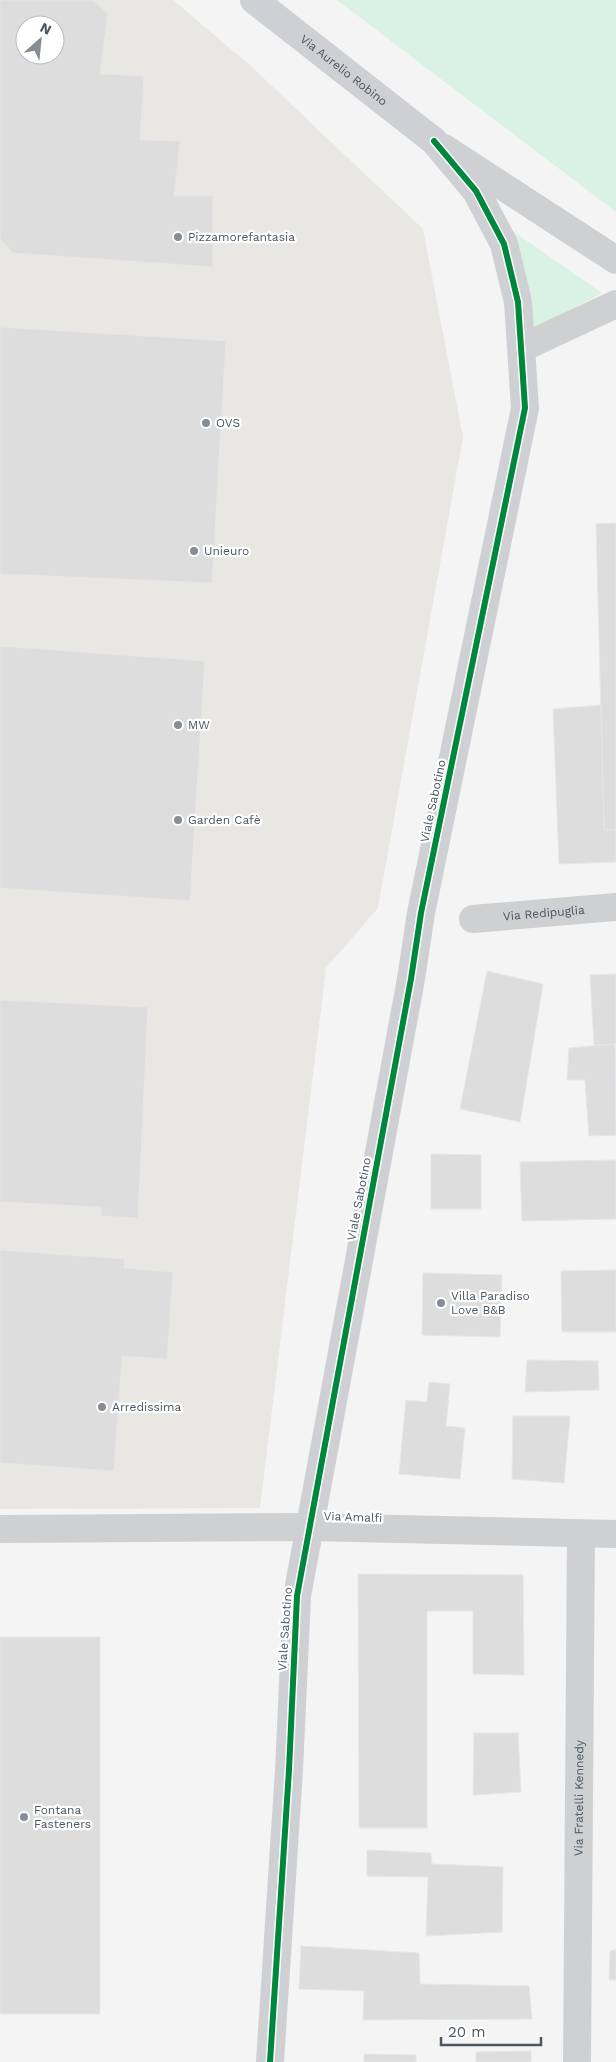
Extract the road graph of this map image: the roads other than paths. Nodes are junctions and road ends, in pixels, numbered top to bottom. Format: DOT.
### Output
graph roads {
  1 [pos="254,0"];
  2 [pos="434,141"];
  3 [pos="616,260"];
  4 [pos="616,304"];
  5 [pos="522,348"];
  6 [pos="616,907"];
  7 [pos="473,919"];
  8 [pos="309,1527"];
  9 [pos="0,1529"];
  10 [pos="581,1534"];
  11 [pos="616,1534"];
  12 [pos="270,2062"];
  13 [pos="578,2062"];
  1 -- 2 [label="street, Via Aurelio Robino"];
  2 -- 3 [label="street, Via Aurelio Robino"];
  2 -- 5 [label="street, Via Aurelio Robino"];
  4 -- 5 [label="street"];
  5 -- 8 [label="street, Viale Sabotino"];
  6 -- 7 [label="street, Via Redipuglia"];
  8 -- 9 [label="street, Via Amalfi"];
  8 -- 10 [label="street, Via Amalfi"];
  8 -- 12 [label="street, Viale Sabotino"];
  10 -- 11 [label="street, Via Amalfi"];
  10 -- 13 [label="street, Via Fratelli Kennedy"];
}
